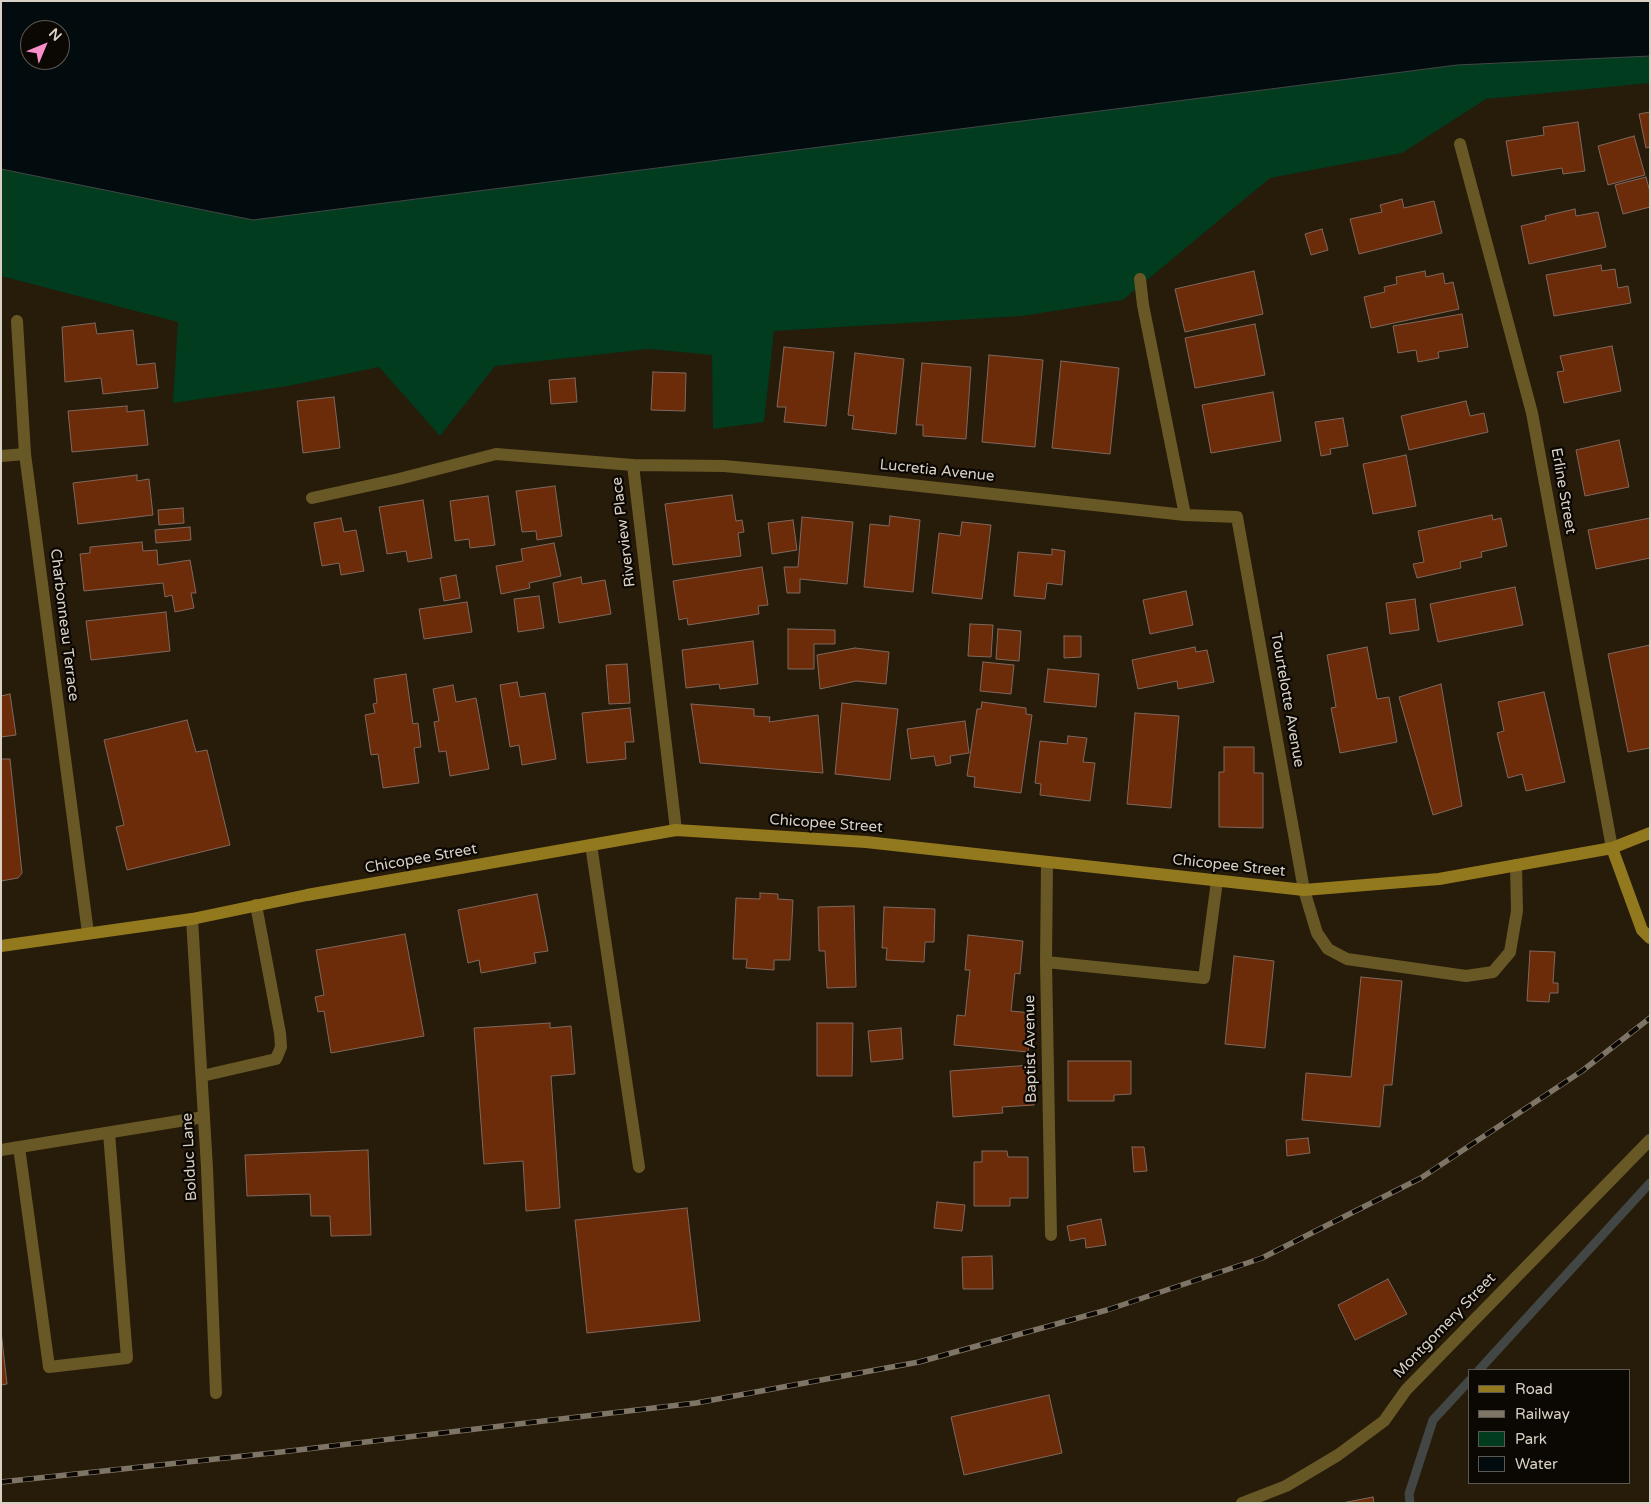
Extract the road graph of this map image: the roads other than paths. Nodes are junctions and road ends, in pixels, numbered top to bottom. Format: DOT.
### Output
graph roads {
  1 [pos="1460,144"];
  2 [pos="1140,279"];
  3 [pos="17,321"];
  4 [pos="25,454"];
  5 [pos="1,456"];
  6 [pos="633,465"];
  7 [pos="312,498"];
  8 [pos="1185,515"];
  9 [pos="1237,517"];
  10 [pos="676,830"];
  11 [pos="1650,834"];
  12 [pos="591,845"];
  13 [pos="1612,848"];
  14 [pos="1047,863"];
  15 [pos="1516,865"];
  16 [pos="1217,881"];
  17 [pos="1304,890"];
  18 [pos="256,905"];
  19 [pos="192,919"];
  20 [pos="88,933"];
  21 [pos="1650,938"];
  22 [pos="1,946"];
  23 [pos="1046,962"];
  24 [pos="202,1076"];
  25 [pos="204,1117"];
  26 [pos="109,1133"];
  27 [pos="1650,1140"];
  28 [pos="18,1147"];
  29 [pos="1,1150"];
  30 [pos="639,1167"];
  31 [pos="1051,1235"];
  32 [pos="216,1393"];
  33 [pos="1242,1503"];
  1 -- 13 [label="street, Erline Street"];
  2 -- 8 [label="street"];
  3 -- 4 [label="street, Charbonneau Terrace"];
  4 -- 5 [label="street"];
  4 -- 20 [label="street, Charbonneau Terrace"];
  6 -- 7 [label="street, Riverview Place"];
  6 -- 8 [label="street, Lucretia Avenue"];
  6 -- 10 [label="street, Riverview Place"];
  8 -- 9 [label="street, Lucretia Avenue"];
  9 -- 17 [label="street, Tourtelotte Avenue"];
  10 -- 12 [label="main road, Chicopee Street"];
  10 -- 14 [label="main road, Chicopee Street"];
  11 -- 13 [label="main road, Chicopee Street"];
  12 -- 18 [label="main road, Chicopee Street"];
  12 -- 30 [label="street"];
  13 -- 15 [label="main road, Chicopee Street"];
  13 -- 21 [label="main road"];
  14 -- 16 [label="main road, Chicopee Street"];
  14 -- 23 [label="street, Baptist Avenue"];
  15 -- 17 [label="main road, Chicopee Street"];
  15 -- 17 [label="street, Tourtelotte Avenue"];
  16 -- 17 [label="main road, Chicopee Street"];
  16 -- 23 [label="street"];
  18 -- 19 [label="main road, Chicopee Street"];
  18 -- 24 [label="street"];
  19 -- 20 [label="main road, Chicopee Street"];
  19 -- 24 [label="street, Bolduc Lane"];
  20 -- 22 [label="main road, Chicopee Street"];
  23 -- 31 [label="street, Baptist Avenue"];
  24 -- 25 [label="street, Bolduc Lane"];
  25 -- 26 [label="street"];
  25 -- 32 [label="street, Bolduc Lane"];
  26 -- 28 [label="street"];
  26 -- 28 [label="street"];
  27 -- 33 [label="street, Montgomery Street"];
  28 -- 29 [label="street"];
}
